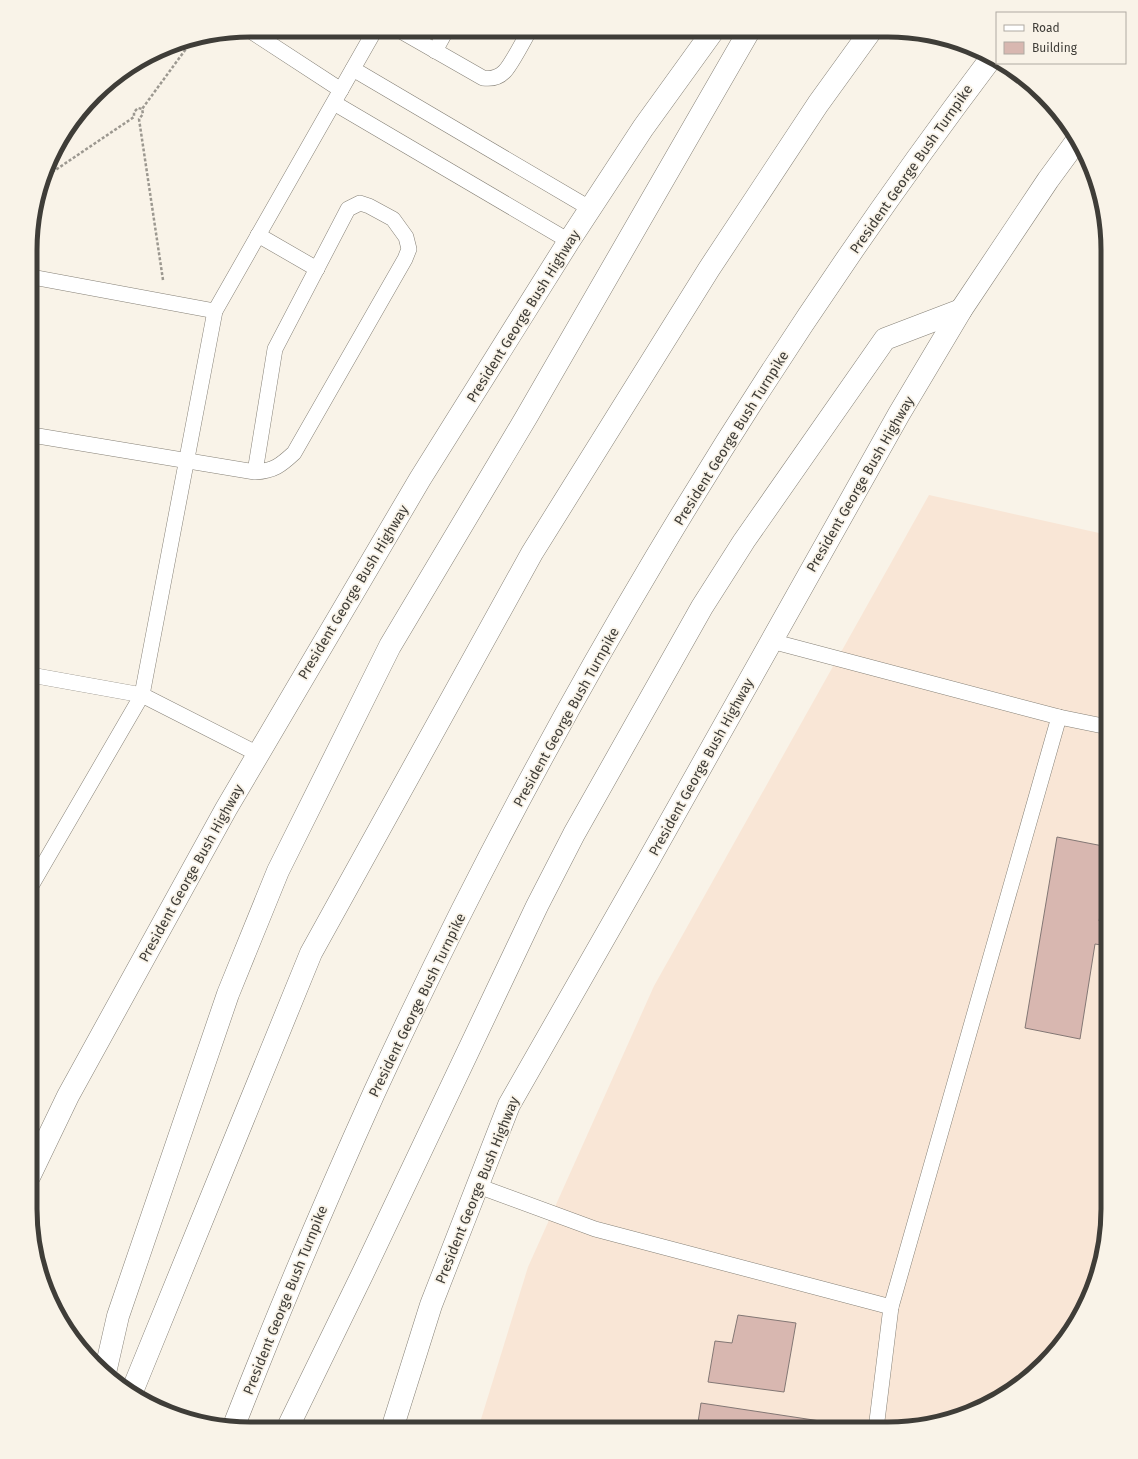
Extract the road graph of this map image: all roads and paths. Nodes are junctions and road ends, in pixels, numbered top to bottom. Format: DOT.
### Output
graph roads {
  1 [pos="260,37"];
  2 [pos="371,37"];
  3 [pos="411,37"];
  4 [pos="443,37"];
  5 [pos="525,37"];
  6 [pos="709,37"];
  7 [pos="746,37"];
  8 [pos="866,37"];
  9 [pos="188,46"];
  10 [pos="435,51"];
  11 [pos="988,62"];
  12 [pos="353,69"];
  13 [pos="341,90"];
  14 [pos="334,103"];
  15 [pos="142,109"];
  16 [pos="134,117"];
  17 [pos="139,119"];
  18 [pos="1073,146"];
  19 [pos="51,173"];
  20 [pos="591,209"];
  21 [pos="258,235"];
  22 [pos="570,242"];
  23 [pos="317,269"];
  24 [pos="37,278"];
  25 [pos="163,282"];
  26 [pos="961,310"];
  27 [pos="215,312"];
  28 [pos="37,436"];
  29 [pos="187,461"];
  30 [pos="255,472"];
  31 [pos="771,641"];
  32 [pos="37,676"];
  33 [pos="142,695"];
  34 [pos="1059,717"];
  35 [pos="1101,726"];
  36 [pos="258,754"];
  37 [pos="37,876"];
  38 [pos="37,1160"];
  39 [pos="478,1186"];
  40 [pos="891,1307"];
  41 [pos="106,1366"];
  42 [pos="134,1387"];
  43 [pos="235,1422"];
  44 [pos="289,1422"];
  45 [pos="394,1422"];
  46 [pos="877,1422"];
  1 -- 13 [label="lane"];
  2 -- 12 [label="lane"];
  3 -- 10 [label="lane"];
  4 -- 10 [label="lane"];
  5 -- 10 [label="lane"];
  6 -- 20 [label="main road, President George Bush Highway"];
  7 -- 41 [label="main road"];
  8 -- 42 [label="main road"];
  9 -- 15 [label="path"];
  11 -- 43 [label="main road, President George Bush Turnpike"];
  12 -- 13 [label="lane"];
  12 -- 20 [label="lane"];
  13 -- 14 [label="lane"];
  14 -- 21 [label="lane"];
  14 -- 22 [label="lane"];
  15 -- 16 [label="path"];
  15 -- 17 [label="path"];
  16 -- 17 [label="path"];
  16 -- 19 [label="path"];
  17 -- 25 [label="path"];
  18 -- 26 [label="main road, President George Bush Highway"];
  20 -- 22 [label="main road, President George Bush Highway"];
  21 -- 23 [label="lane"];
  21 -- 27 [label="lane"];
  22 -- 36 [label="main road, President George Bush Highway"];
  23 -- 30 [label="lane"];
  23 -- 30 [label="lane"];
  24 -- 27 [label="lane"];
  26 -- 31 [label="main road, President George Bush Highway"];
  26 -- 44 [label="main road"];
  27 -- 29 [label="lane"];
  28 -- 29 [label="lane"];
  29 -- 30 [label="lane"];
  29 -- 33 [label="lane"];
  31 -- 34 [label="lane"];
  31 -- 39 [label="main road, President George Bush Highway"];
  32 -- 33 [label="lane"];
  33 -- 36 [label="lane"];
  33 -- 37 [label="lane"];
  34 -- 35 [label="lane"];
  34 -- 40 [label="lane"];
  36 -- 38 [label="main road, President George Bush Highway"];
  39 -- 40 [label="lane"];
  39 -- 45 [label="main road, President George Bush Highway"];
  40 -- 46 [label="lane"];
}
